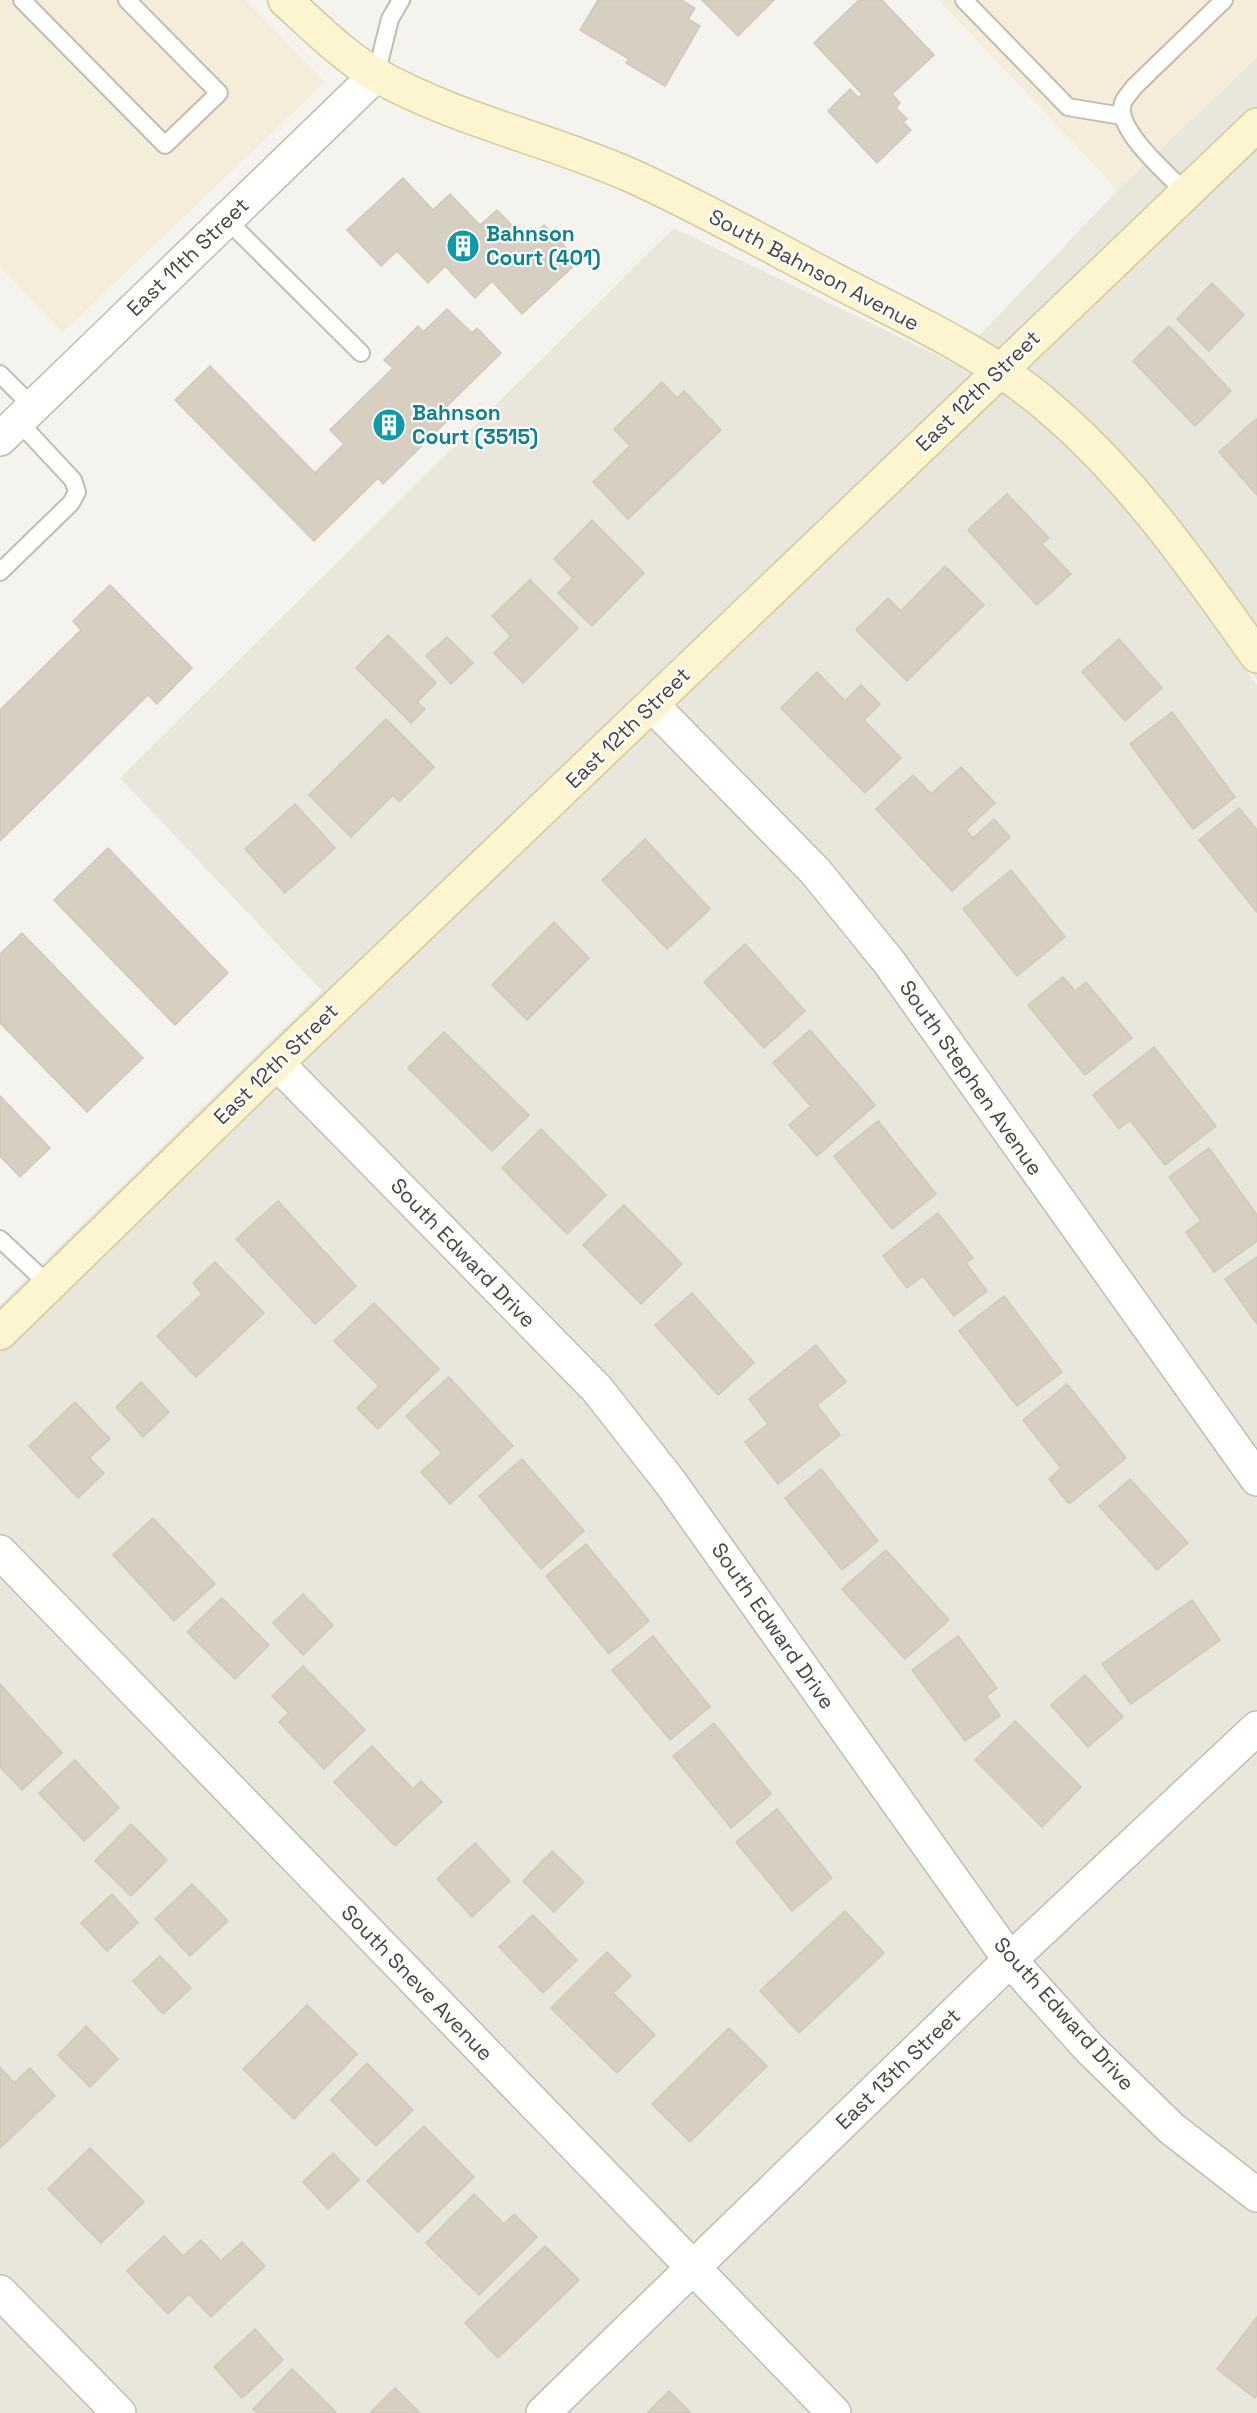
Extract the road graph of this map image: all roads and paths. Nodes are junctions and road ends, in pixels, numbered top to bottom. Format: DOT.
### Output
graph roads {
  1 [pos="22,0"];
  2 [pos="126,0"];
  3 [pos="285,0"];
  4 [pos="401,0"];
  5 [pos="964,0"];
  6 [pos="1224,0"];
  7 [pos="376,75"];
  8 [pos="1122,116"];
  9 [pos="1257,124"];
  10 [pos="1186,193"];
  11 [pos="227,220"];
  12 [pos="361,353"];
  13 [pos="1000,370"];
  14 [pos="0,374"];
  15 [pos="17,423"];
  16 [pos="0,572"];
  17 [pos="1257,656"];
  18 [pos="652,705"];
  19 [pos="277,1063"];
  20 [pos="0,1239"];
  21 [pos="49,1285"];
  22 [pos="0,1333"];
  23 [pos="1257,1479"];
  24 [pos="0,1552"];
  25 [pos="1257,1728"];
  26 [pos="1010,1960"];
  27 [pos="1257,2195"];
  28 [pos="693,2268"];
  29 [pos="0,2292"];
  30 [pos="119,2413"];
  31 [pos="543,2413"];
  32 [pos="834,2413"];
  1 -- 2 [label="lane"];
  3 -- 7 [label="street, South Bahnson Avenue"];
  4 -- 7 [label="lane"];
  5 -- 8 [label="lane"];
  6 -- 8 [label="lane"];
  7 -- 11 [label="street, East 11th Street"];
  7 -- 13 [label="street, South Bahnson Avenue"];
  8 -- 10 [label="lane"];
  9 -- 10 [label="street, East 12th Street"];
  10 -- 13 [label="street, East 12th Street"];
  11 -- 12 [label="lane"];
  11 -- 15 [label="street, East 11th Street"];
  13 -- 17 [label="street, South Bahnson Avenue"];
  13 -- 18 [label="street, East 12th Street"];
  14 -- 15 [label="lane"];
  15 -- 16 [label="lane"];
  18 -- 19 [label="street, East 12th Street"];
  18 -- 23 [label="street, South Stephen Avenue"];
  19 -- 21 [label="street, East 12th Street"];
  19 -- 26 [label="street, South Edward Drive"];
  20 -- 21 [label="lane"];
  21 -- 22 [label="street, East 12th Street"];
  24 -- 28 [label="street, South Sneve Avenue"];
  25 -- 26 [label="street, East 13th Street"];
  26 -- 27 [label="street, South Edward Drive"];
  26 -- 28 [label="street, East 13th Street"];
  28 -- 31 [label="street, East 13th Street"];
  28 -- 32 [label="street, South Sneve Avenue"];
  29 -- 30 [label="street"];
}
